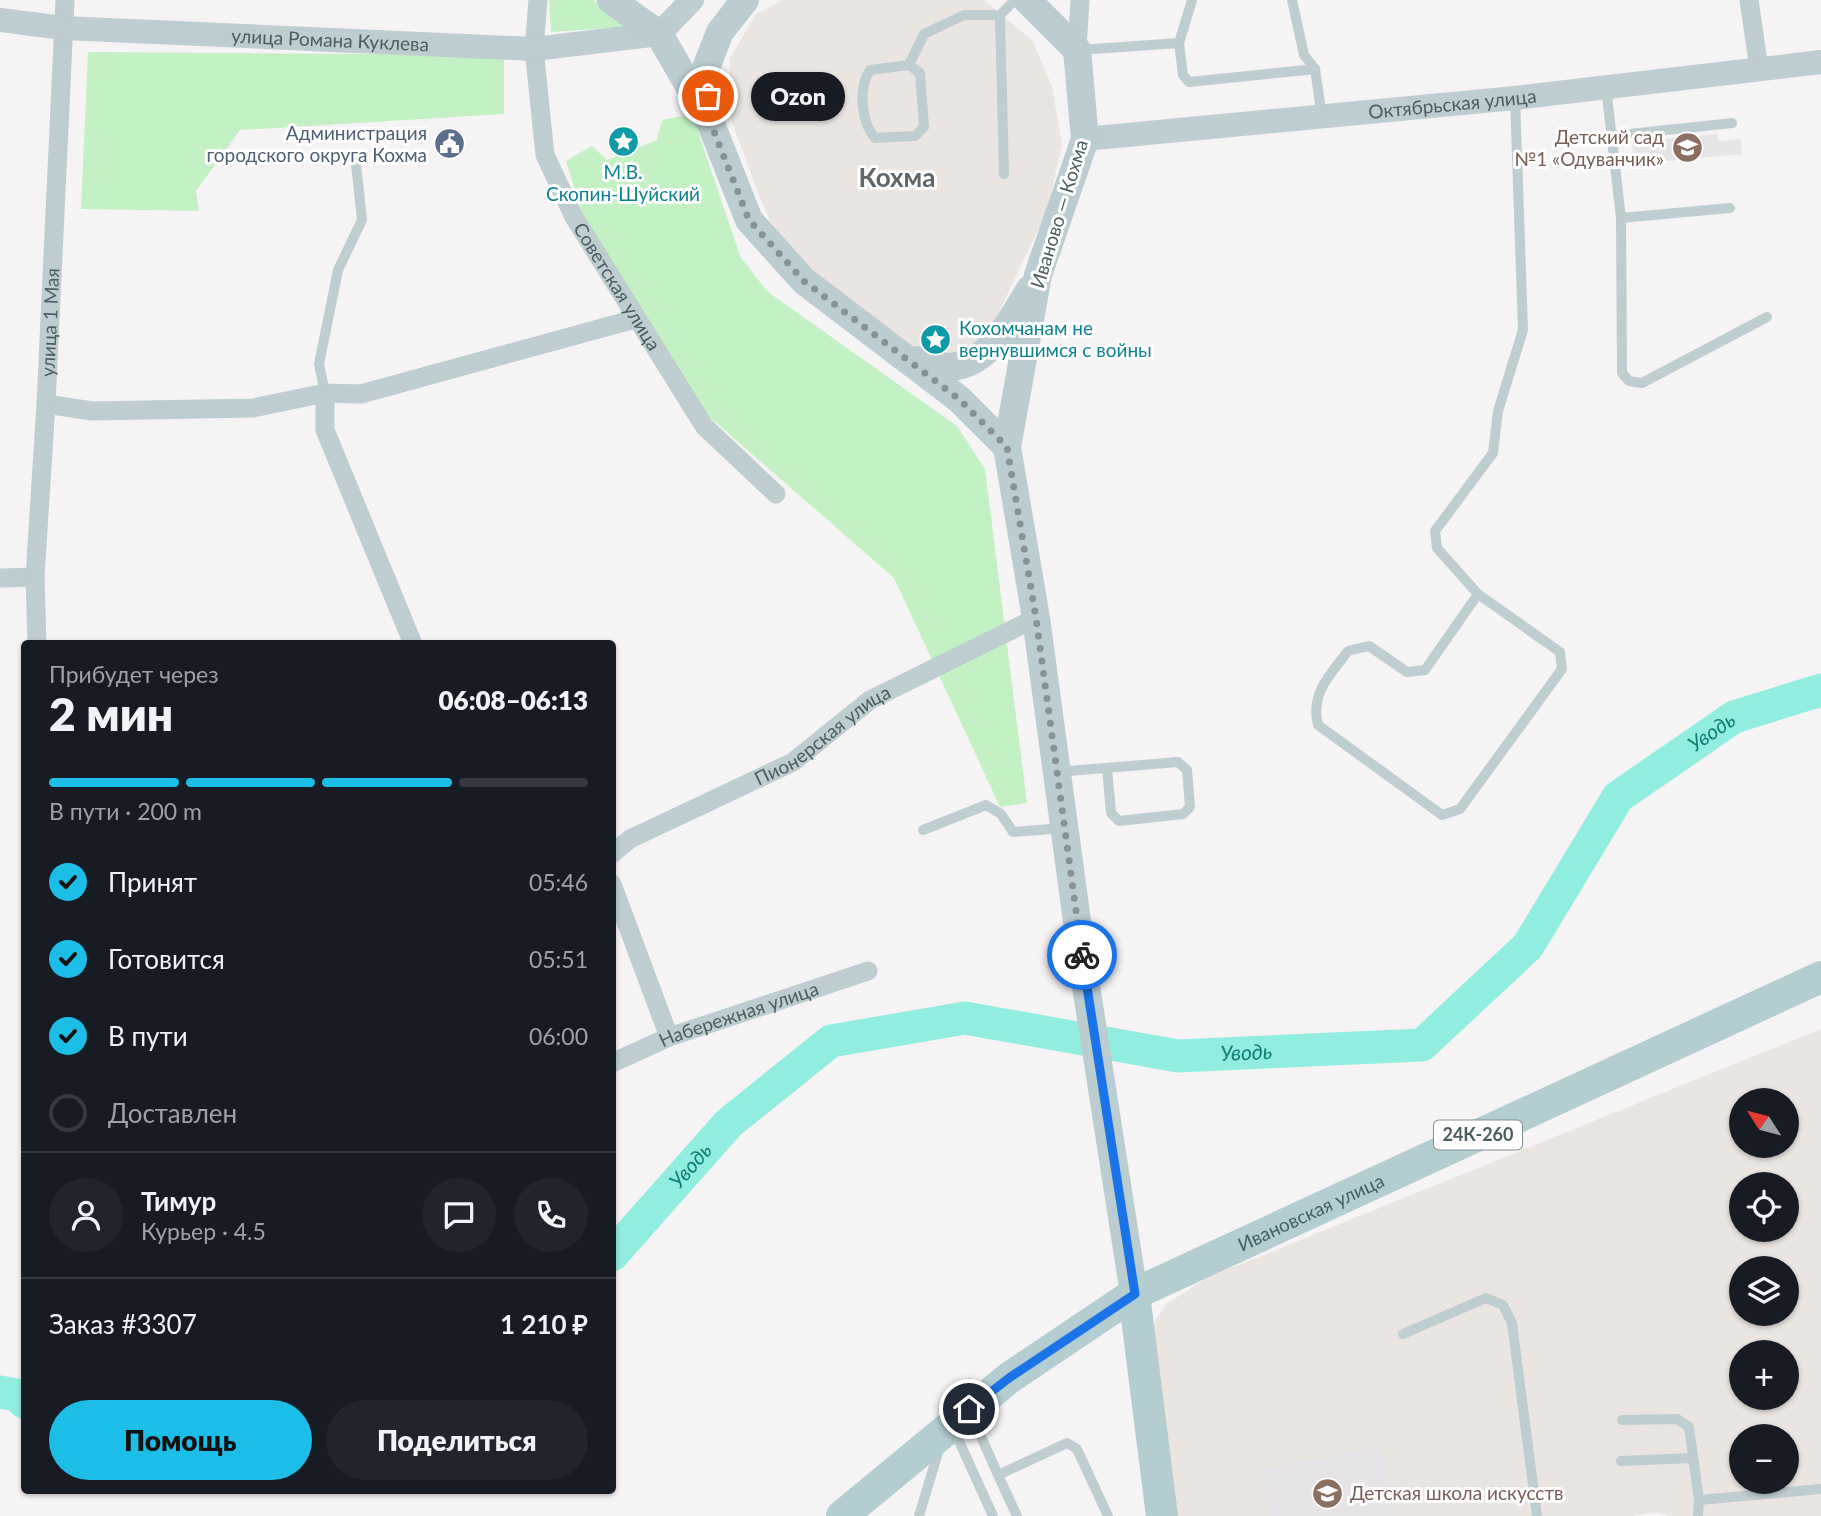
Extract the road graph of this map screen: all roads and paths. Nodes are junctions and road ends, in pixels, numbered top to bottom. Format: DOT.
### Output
graph roads {
  1 [pos="65,0"];
  2 [pos="538,0"];
  3 [pos="611,0"];
  4 [pos="692,0"];
  5 [pos="745,0"];
  6 [pos="1015,0"];
  7 [pos="1027,0"];
  8 [pos="1080,0"];
  9 [pos="1192,0"];
  10 [pos="1292,0"];
  11 [pos="1749,0"];
  12 [pos="999,15"];
  13 [pos="0,20"];
  14 [pos="63,28"];
  15 [pos="659,34"];
  16 [pos="1179,43"];
  17 [pos="534,49"];
  18 [pos="1077,50"];
  19 [pos="1821,62"];
  20 [pos="909,65"];
  21 [pos="1315,69"];
  22 [pos="1759,69"];
  23 [pos="1606,87"];
  24 [pos="1515,97"];
  25 [pos="1322,118"];
  26 [pos="1732,123"];
  27 [pos="711,124"];
  28 [pos="1611,136"];
  29 [pos="1085,139"];
  30 [pos="355,155"];
  31 [pos="1004,174"];
  32 [pos="1730,208"];
  33 [pos="1621,218"];
  34 [pos="1038,275"];
  35 [pos="1767,317"];
  36 [pos="635,319"];
  37 [pos="901,353"];
  38 [pos="325,393"];
  39 [pos="46,404"];
  40 [pos="1007,447"];
  41 [pos="776,494"];
  42 [pos="35,577"];
  43 [pos="0,578"];
  44 [pos="1478,594"];
  45 [pos="1036,618"];
  46 [pos="37,640"];
  47 [pos="411,640"];
  48 [pos="1107,768"];
  49 [pos="1057,772"];
  50 [pos="1065,827"];
  51 [pos="923,830"];
  52 [pos="616,851"];
  53 [pos="616,895"];
  54 [pos="867,971"];
  55 [pos="1821,977"];
  56 [pos="669,1037"];
  57 [pos="616,1061"];
  58 [pos="1135,1294"];
  59 [pos="1403,1334"];
  60 [pos="955,1420"];
  61 [pos="1622,1420"];
  62 [pos="1693,1458"];
  63 [pos="1621,1461"];
  64 [pos="998,1475"];
  65 [pos="1821,1489"];
  66 [pos="1699,1500"];
  67 [pos="842,1516"];
  68 [pos="919,1516"];
  69 [pos="993,1516"];
  70 [pos="1017,1516"];
  71 [pos="1108,1516"];
  72 [pos="1162,1516"];
  73 [pos="1537,1516"];
  74 [pos="1701,1516"];
  1 -- 14 [label="street, улица 1 Мая"];
  2 -- 17 [label="street, Советская улица"];
  3 -- 15 [label="main road"];
  4 -- 15 [label="street"];
  5 -- 27 [label="main road"];
  6 -- 12 [label="lane"];
  7 -- 18 [label="main road"];
  8 -- 18 [label="street"];
  9 -- 16 [label="lane"];
  10 -- 21 [label="lane"];
  11 -- 22 [label="street"];
  12 -- 20 [label="lane"];
  12 -- 31 [label="lane"];
  13 -- 14 [label="street, улица Романа Куклева"];
  14 -- 17 [label="street, улица Романа Куклева"];
  14 -- 39 [label="street, улица 1 Мая"];
  15 -- 17 [label="street, улица Романа Куклева"];
  15 -- 27 [label="main road"];
  16 -- 18 [label="lane"];
  16 -- 21 [label="lane"];
  17 -- 36 [label="street, Советская улица"];
  18 -- 29 [label="main road, Иваново — Кохма"];
  19 -- 22 [label="street, Октябрьская улица"];
  20 -- 20 [label="lane"];
  21 -- 25 [label="lane"];
  22 -- 23 [label="street, Октябрьская улица"];
  23 -- 24 [label="street, Октябрьская улица"];
  23 -- 28 [label="lane"];
  24 -- 25 [label="street, Октябрьская улица"];
  24 -- 44 [label="lane"];
  25 -- 29 [label="street, Октябрьская улица"];
  26 -- 28 [label="lane"];
  27 -- 37 [label="main road"];
  28 -- 33 [label="lane"];
  29 -- 34 [label="main road, Иваново — Кохма"];
  30 -- 38 [label="lane"];
  32 -- 33 [label="lane"];
  33 -- 35 [label="lane"];
  34 -- 37 [label="main road"];
  34 -- 40 [label="main road, Иваново — Кохма"];
  36 -- 38 [label="street"];
  36 -- 41 [label="street, Советская улица"];
  37 -- 40 [label="main road"];
  38 -- 39 [label="street"];
  38 -- 47 [label="street"];
  39 -- 42 [label="street, улица 1 Мая"];
  40 -- 45 [label="main road"];
  42 -- 43 [label="street"];
  42 -- 46 [label="street, улица 1 Мая"];
  44 -- 44 [label="lane"];
  45 -- 49 [label="main road"];
  45 -- 52 [label="street, Пионерская улица"];
  48 -- 48 [label="lane"];
  48 -- 49 [label="lane"];
  49 -- 50 [label="main road"];
  50 -- 51 [label="lane"];
  50 -- 58 [label="main road"];
  53 -- 56 [label="street"];
  54 -- 56 [label="street, Набережная улица"];
  55 -- 58 [label="main road, Ивановская улица / 24К-260"];
  56 -- 57 [label="street, Набережная улица"];
  58 -- 60 [label="main road, Ивановская улица / 24К-260"];
  58 -- 72 [label="main road"];
  59 -- 73 [label="lane"];
  60 -- 64 [label="lane"];
  60 -- 67 [label="main road, Ивановская улица / 24К-260"];
  60 -- 68 [label="lane"];
  60 -- 69 [label="lane"];
  61 -- 62 [label="lane"];
  62 -- 63 [label="lane"];
  62 -- 66 [label="lane"];
  64 -- 70 [label="lane"];
  64 -- 71 [label="lane"];
  65 -- 66 [label="lane"];
  66 -- 74 [label="lane"];
}
